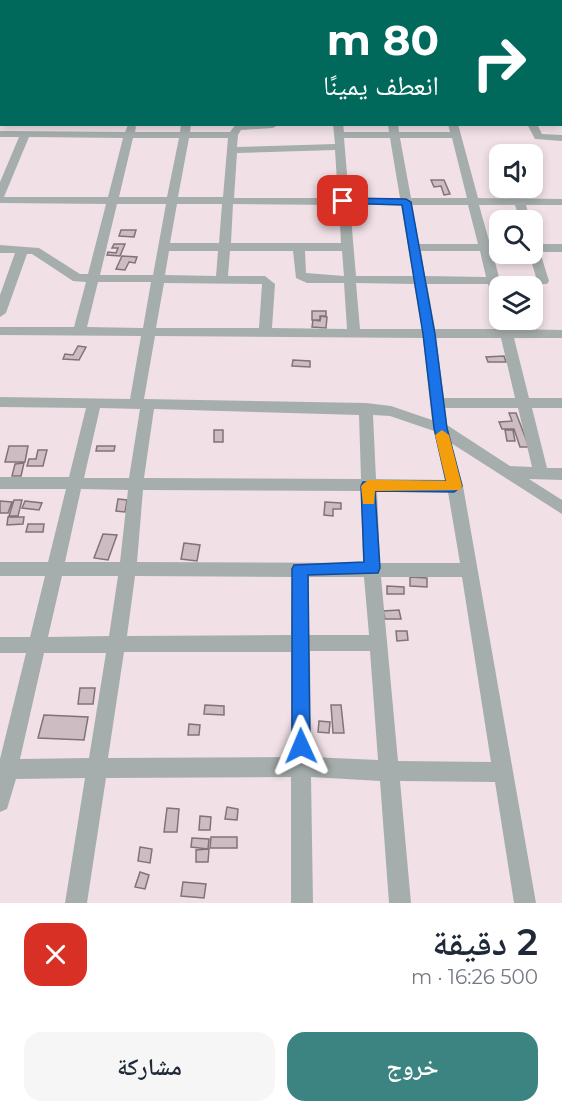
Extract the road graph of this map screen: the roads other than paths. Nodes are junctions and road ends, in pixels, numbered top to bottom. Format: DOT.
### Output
graph roads {
  1 [pos="533,126"];
  2 [pos="66,129"];
  3 [pos="131,130"];
  4 [pos="185,130"];
  5 [pos="394,130"];
  6 [pos="454,130"];
  7 [pos="0,134"];
  8 [pos="25,134"];
  9 [pos="273,134"];
  10 [pos="233,135"];
  11 [pos="339,136"];
  12 [pos="562,138"];
  13 [pos="232,150"];
  14 [pos="0,195"];
  15 [pos="0,200"];
  16 [pos="112,200"];
  17 [pos="172,201"];
  18 [pos="228,201"];
  19 [pos="343,201"];
  20 [pos="406,202"];
  21 [pos="473,202"];
  22 [pos="519,202"];
  23 [pos="562,202"];
  24 [pos="522,210"];
  25 [pos="164,247"];
  26 [pos="225,247"];
  27 [pos="299,247"];
  28 [pos="346,247"];
  29 [pos="414,247"];
  30 [pos="485,247"];
  31 [pos="489,247"];
  32 [pos="543,247"];
  33 [pos="562,248"];
  34 [pos="0,249"];
  35 [pos="22,249"];
  36 [pos="492,276"];
  37 [pos="92,279"];
  38 [pos="158,279"];
  39 [pos="349,279"];
  40 [pos="222,280"];
  41 [pos="419,280"];
  42 [pos="489,280"];
  43 [pos="0,313"];
  44 [pos="80,330"];
  45 [pos="506,330"];
  46 [pos="0,331"];
  47 [pos="149,331"];
  48 [pos="265,332"];
  49 [pos="354,333"];
  50 [pos="429,334"];
  51 [pos="507,334"];
  52 [pos="562,334"];
  53 [pos="0,402"];
  54 [pos="523,402"];
  55 [pos="94,403"];
  56 [pos="437,403"];
  57 [pos="562,403"];
  58 [pos="142,404"];
  59 [pos="366,408"];
  60 [pos="440,428"];
  61 [pos="506,472"];
  62 [pos="541,473"];
  63 [pos="562,474"];
  64 [pos="75,482"];
  65 [pos="0,483"];
  66 [pos="136,483"];
  67 [pos="368,486"];
  68 [pos="454,486"];
  69 [pos="562,508"];
  70 [pos="0,568"];
  71 [pos="372,568"];
  72 [pos="55,569"];
  73 [pos="128,569"];
  74 [pos="300,569"];
  75 [pos="469,570"];
  76 [pos="299,643"];
  77 [pos="378,643"];
  78 [pos="0,645"];
  79 [pos="37,645"];
  80 [pos="116,645"];
  81 [pos="301,767"];
  82 [pos="4,769"];
  83 [pos="97,769"];
  84 [pos="389,771"];
  85 [pos="503,772"];
  86 [pos="0,802"];
  87 [pos="76,903"];
  88 [pos="303,903"];
  89 [pos="400,903"];
  90 [pos="525,903"];
  1 -- 12 [label="street"];
  2 -- 3 [label="street"];
  2 -- 8 [label="street"];
  3 -- 4 [label="street"];
  3 -- 16 [label="street"];
  4 -- 10 [label="street"];
  4 -- 17 [label="street"];
  5 -- 6 [label="street"];
  5 -- 11 [label="street"];
  5 -- 20 [label="street"];
  6 -- 21 [label="street"];
  7 -- 8 [label="street"];
  8 -- 14 [label="street"];
  9 -- 10 [label="street"];
  9 -- 11 [label="street"];
  9 -- 13 [label="street"];
  10 -- 13 [label="street"];
  11 -- 19 [label="street"];
  13 -- 18 [label="street"];
  15 -- 16 [label="street"];
  16 -- 17 [label="street"];
  16 -- 37 [label="street"];
  17 -- 18 [label="street"];
  17 -- 25 [label="street"];
  18 -- 19 [label="street"];
  18 -- 26 [label="street"];
  19 -- 20 [label="street"];
  19 -- 28 [label="street"];
  20 -- 21 [label="street"];
  20 -- 29 [label="street"];
  21 -- 22 [label="street"];
  21 -- 30 [label="street"];
  22 -- 23 [label="street"];
  22 -- 24 [label="street"];
  25 -- 26 [label="street"];
  25 -- 38 [label="street"];
  26 -- 27 [label="street"];
  26 -- 40 [label="street"];
  27 -- 28 [label="street"];
  27 -- 39 [label="street"];
  28 -- 39 [label="street"];
  29 -- 30 [label="street"];
  29 -- 41 [label="street"];
  30 -- 31 [label="street"];
  30 -- 36 [label="street"];
  32 -- 33 [label="street"];
  34 -- 35 [label="street"];
  35 -- 37 [label="street"];
  35 -- 43 [label="street"];
  37 -- 38 [label="street"];
  37 -- 44 [label="street"];
  38 -- 40 [label="street"];
  38 -- 47 [label="street"];
  39 -- 41 [label="street"];
  39 -- 49 [label="street"];
  40 -- 48 [label="street"];
  41 -- 42 [label="street"];
  41 -- 50 [label="street"];
  44 -- 46 [label="street"];
  44 -- 47 [label="street"];
  45 -- 51 [label="street"];
  47 -- 48 [label="street"];
  47 -- 58 [label="street"];
  48 -- 49 [label="street"];
  49 -- 50 [label="street"];
  50 -- 51 [label="street"];
  50 -- 56 [label="street"];
  51 -- 52 [label="street"];
  51 -- 54 [label="street"];
  53 -- 55 [label="street"];
  54 -- 56 [label="street"];
  54 -- 57 [label="street"];
  54 -- 62 [label="street"];
  55 -- 58 [label="street"];
  55 -- 64 [label="street"];
  56 -- 60 [label="street"];
  58 -- 59 [label="street"];
  58 -- 66 [label="street"];
  59 -- 60 [label="street"];
  59 -- 67 [label="street"];
  60 -- 61 [label="street"];
  60 -- 68 [label="street"];
  61 -- 62 [label="street"];
  61 -- 69 [label="street"];
  62 -- 63 [label="street"];
  64 -- 65 [label="street"];
  64 -- 66 [label="street"];
  64 -- 72 [label="street"];
  66 -- 67 [label="street"];
  66 -- 73 [label="street"];
  67 -- 68 [label="street"];
  67 -- 71 [label="street"];
  68 -- 75 [label="street"];
  70 -- 72 [label="street"];
  71 -- 74 [label="street"];
  71 -- 75 [label="street"];
  71 -- 77 [label="street"];
  72 -- 73 [label="street"];
  72 -- 79 [label="street"];
  73 -- 74 [label="street"];
  73 -- 80 [label="street"];
  74 -- 76 [label="street"];
  75 -- 85 [label="street"];
  76 -- 77 [label="street"];
  76 -- 80 [label="street"];
  76 -- 81 [label="street"];
  77 -- 84 [label="street"];
  78 -- 79 [label="street"];
  79 -- 80 [label="street"];
  79 -- 82 [label="street"];
  80 -- 83 [label="street"];
  81 -- 83 [label="street"];
  81 -- 84 [label="street"];
  81 -- 88 [label="street"];
  82 -- 83 [label="street"];
  82 -- 86 [label="street"];
  83 -- 87 [label="street"];
  84 -- 85 [label="street"];
  84 -- 89 [label="street"];
  85 -- 90 [label="street"];
}
